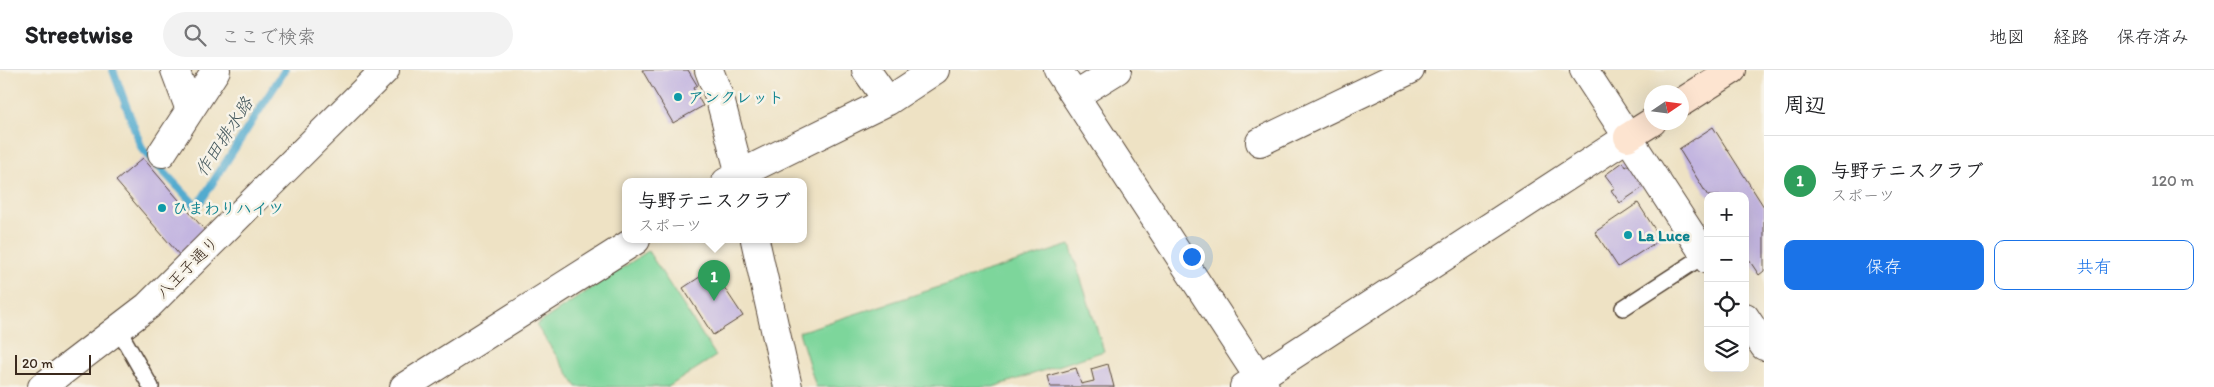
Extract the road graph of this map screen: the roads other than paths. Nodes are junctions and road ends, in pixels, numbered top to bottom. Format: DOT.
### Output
graph roads {
  1 [pos="175,70"];
  2 [pos="216,70"];
  3 [pos="709,70"];
  4 [pos="866,70"];
  5 [pos="935,70"];
  6 [pos="1058,70"];
  7 [pos="1117,70"];
  8 [pos="1410,70"];
  9 [pos="1584,70"];
  10 [pos="1732,70"];
  11 [pos="377,73"];
  12 [pos="1075,96"];
  13 [pos="1689,98"];
  14 [pos="888,101"];
  15 [pos="190,110"];
  16 [pos="1644,127"];
  17 [pos="1628,137"];
  18 [pos="1260,142"];
  19 [pos="162,153"];
  20 [pos="736,178"];
  21 [pos="738,178"];
  22 [pos="631,243"];
  23 [pos="756,243"];
  24 [pos="1704,255"];
  25 [pos="1704,259"];
  26 [pos="1624,308"];
  27 [pos="1749,323"];
  28 [pos="118,329"];
  29 [pos="1764,346"];
  30 [pos="1256,384"];
  31 [pos="42,387"];
  32 [pos="151,387"];
  33 [pos="404,387"];
  34 [pos="788,387"];
  1 -- 15 [label="street"];
  2 -- 15 [label="street"];
  3 -- 20 [label="street"];
  4 -- 14 [label="street"];
  5 -- 14 [label="street"];
  6 -- 12 [label="street"];
  7 -- 12 [label="street"];
  8 -- 18 [label="street"];
  9 -- 17 [label="street"];
  10 -- 13 [label="street"];
  11 -- 28 [label="street, 八王子通り"];
  12 -- 30 [label="street"];
  14 -- 21 [label="street"];
  15 -- 19 [label="street"];
  16 -- 17 [label="street"];
  17 -- 24 [label="street"];
  17 -- 30 [label="street"];
  22 -- 33 [label="street"];
  23 -- 34 [label="street"];
  25 -- 26 [label="lane"];
  27 -- 29 [label="street"];
  28 -- 31 [label="street, 八王子通り"];
  28 -- 32 [label="lane"];
}
